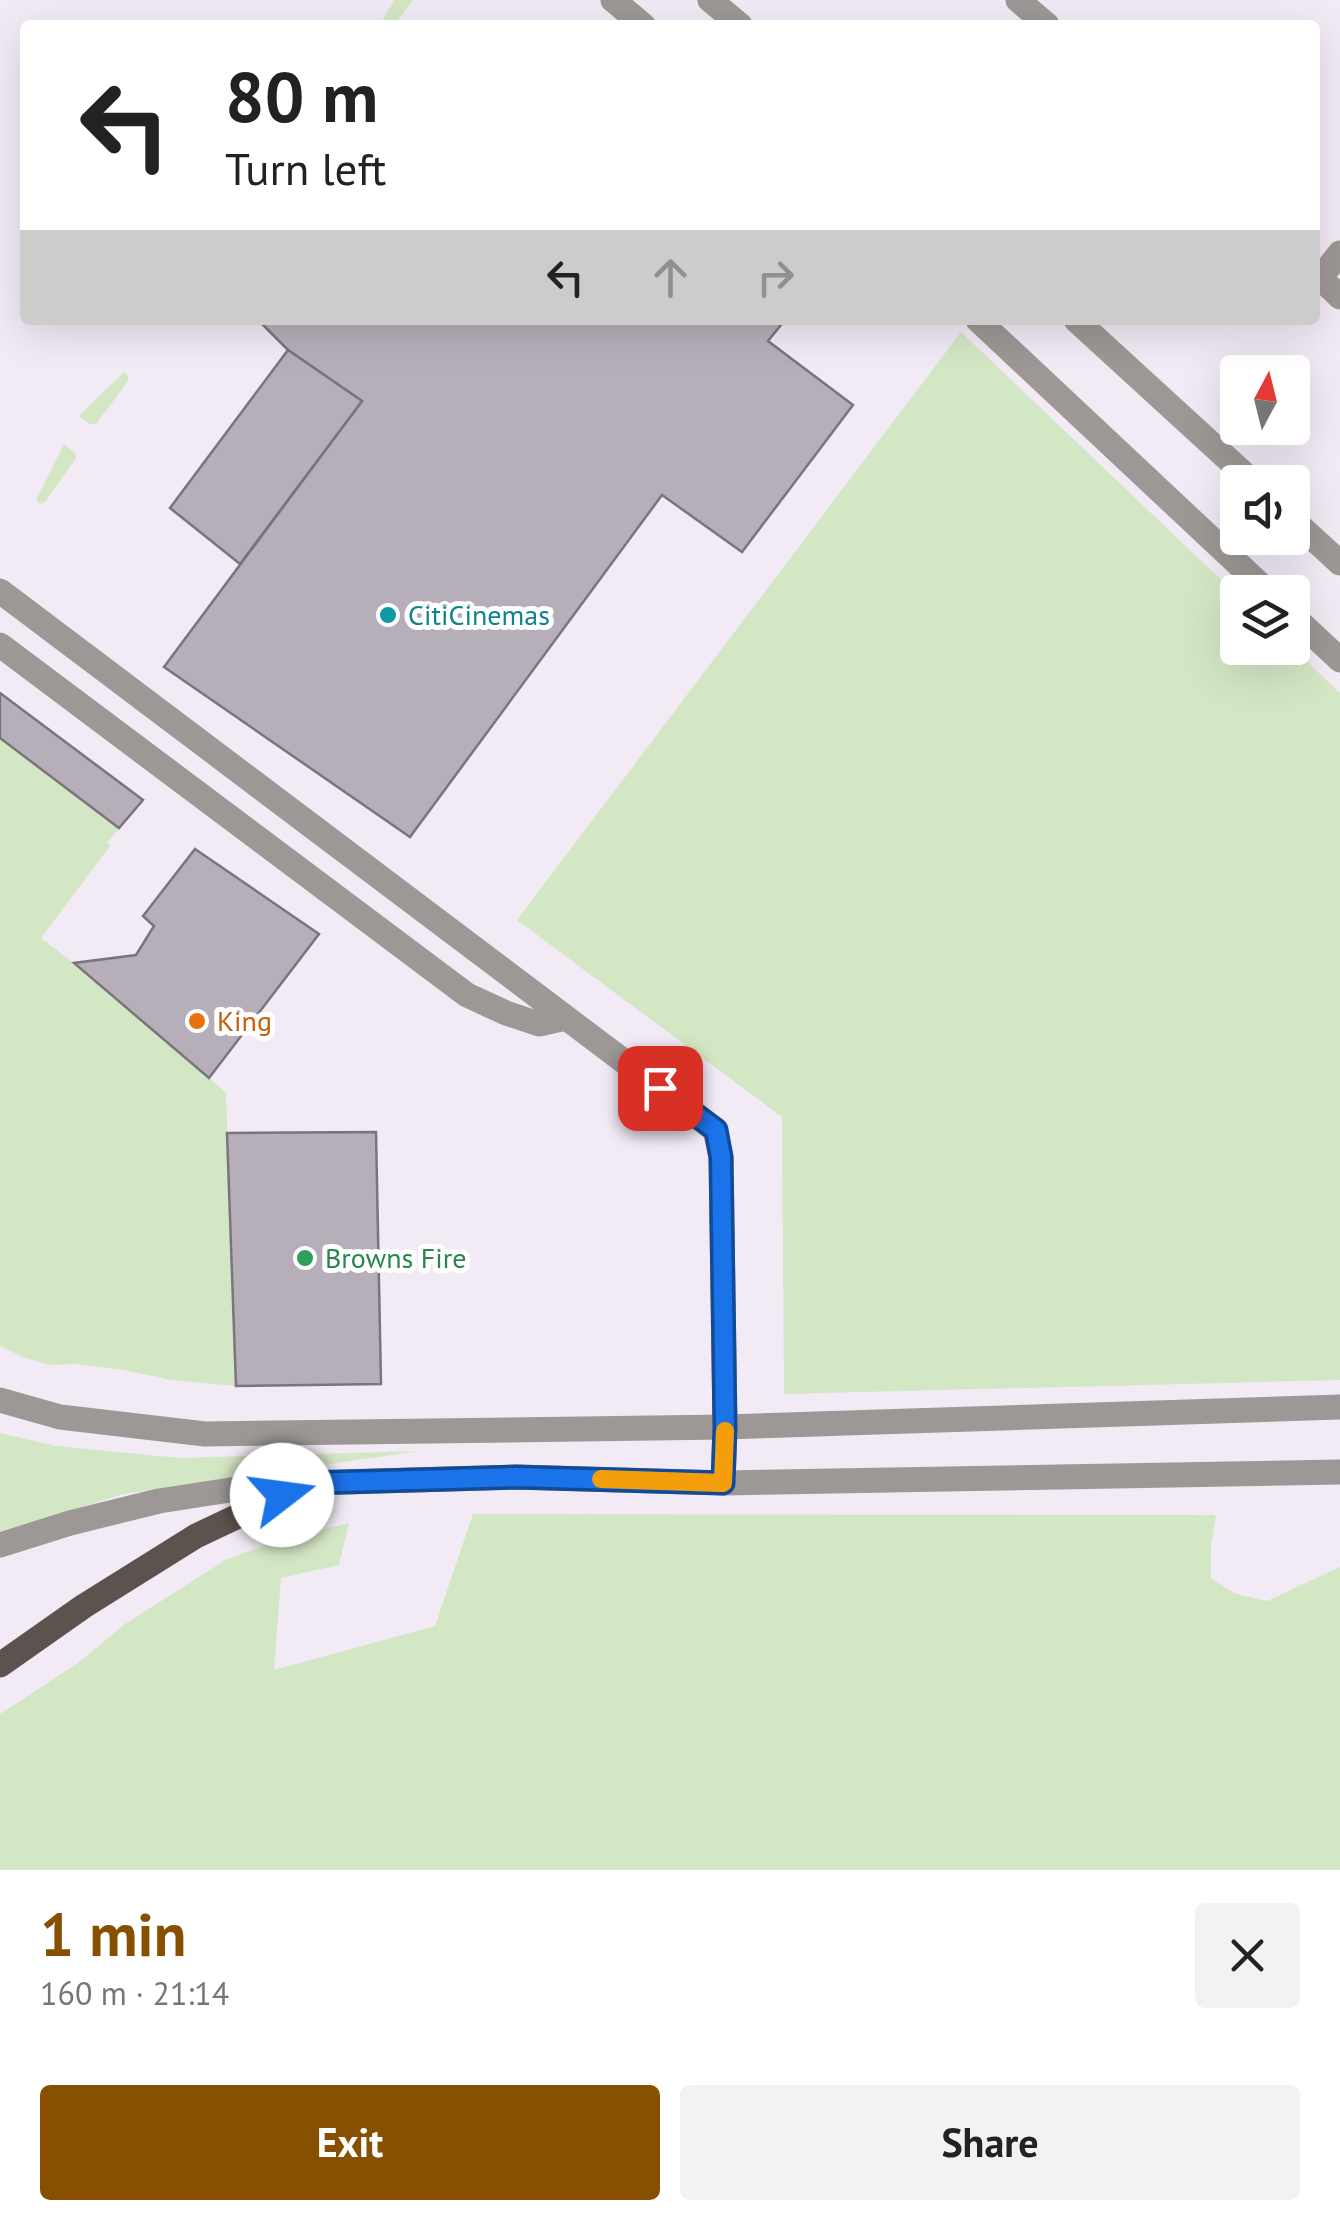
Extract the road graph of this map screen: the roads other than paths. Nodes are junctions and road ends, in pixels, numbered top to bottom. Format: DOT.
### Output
graph roads {
  1 [pos="613,0"];
  2 [pos="710,0"];
  3 [pos="1018,0"];
  4 [pos="637,20"];
  5 [pos="734,20"];
  6 [pos="1041,20"];
  7 [pos="1340,253"];
  8 [pos="1320,274"];
  9 [pos="1320,278"];
  10 [pos="1340,296"];
  11 [pos="983,325"];
  12 [pos="1081,325"];
  13 [pos="1234,465"];
  14 [pos="1310,536"];
  15 [pos="1340,563"];
  16 [pos="1250,575"];
  17 [pos="0,591"];
  18 [pos="1310,632"];
  19 [pos="0,645"];
  20 [pos="1340,660"];
  21 [pos="566,1018"];
  22 [pos="0,1400"];
  23 [pos="1340,1407"];
  24 [pos="725,1427"];
  25 [pos="1340,1472"];
  26 [pos="308,1483"];
  27 [pos="723,1483"];
  28 [pos="0,1545"];
  29 [pos="0,1665"];
  1 -- 4 [label="street"];
  2 -- 5 [label="street"];
  3 -- 6 [label="street"];
  7 -- 8 [label="street"];
  9 -- 10 [label="street"];
  11 -- 16 [label="street"];
  12 -- 13 [label="street"];
  14 -- 15 [label="street"];
  17 -- 21 [label="street"];
  18 -- 20 [label="street"];
  19 -- 21 [label="street"];
  21 -- 24 [label="street"];
  22 -- 24 [label="street"];
  23 -- 24 [label="street"];
  24 -- 27 [label="street"];
  25 -- 27 [label="street"];
  26 -- 27 [label="street"];
  26 -- 28 [label="street"];
  26 -- 29 [label="main road"];
}
